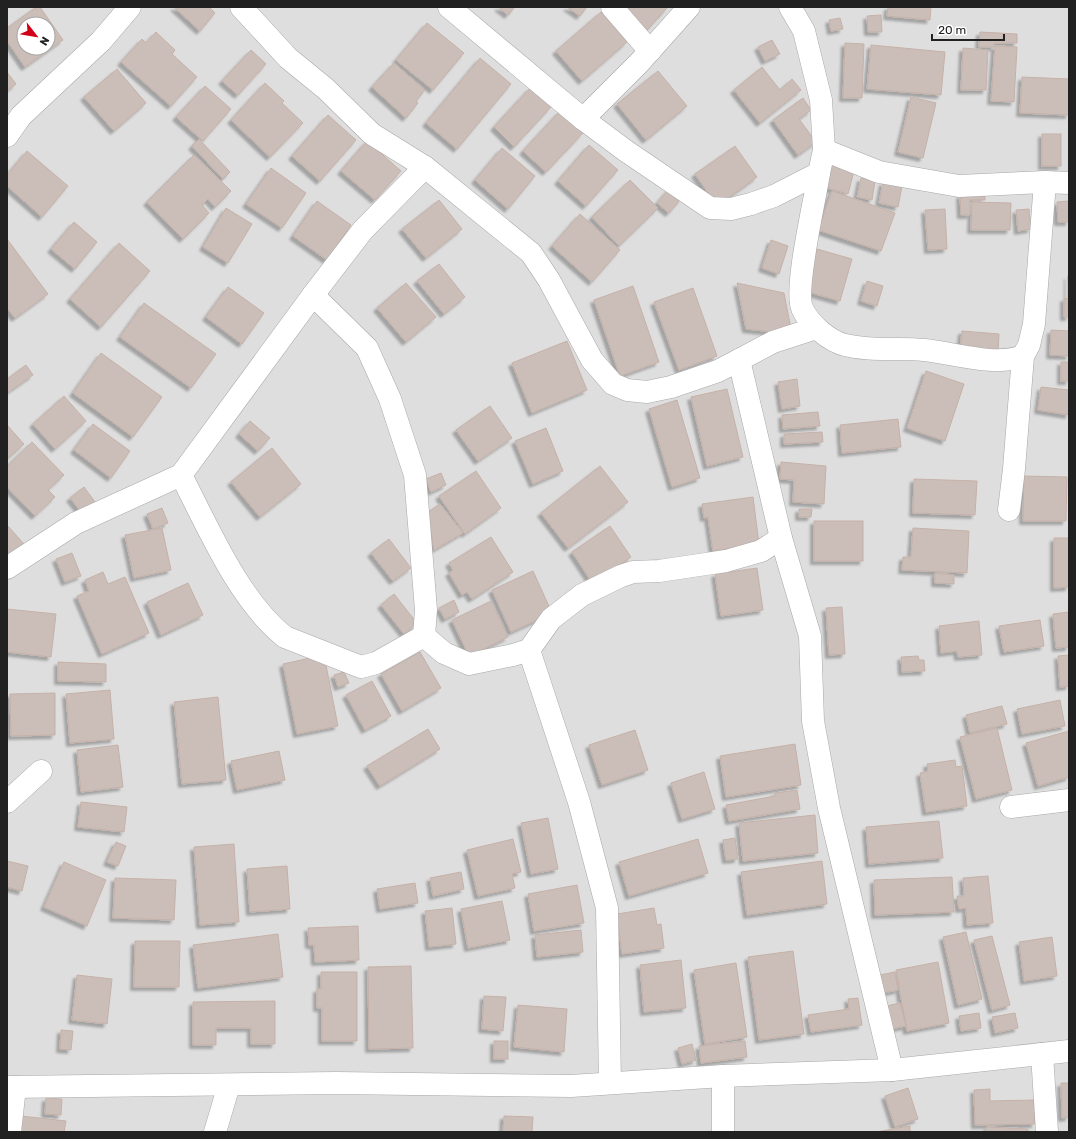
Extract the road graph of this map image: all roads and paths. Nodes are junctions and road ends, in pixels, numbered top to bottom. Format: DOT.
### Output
graph roads {
  1 [pos="130,7"];
  2 [pos="241,7"];
  3 [pos="449,7"];
  4 [pos="612,7"];
  5 [pos="689,7"];
  6 [pos="790,7"];
  7 [pos="650,51"];
  8 [pos="583,119"];
  9 [pos="7,136"];
  10 [pos="824,150"];
  11 [pos="425,167"];
  12 [pos="820,173"];
  13 [pos="1045,182"];
  14 [pos="1069,183"];
  15 [pos="313,295"];
  16 [pos="816,328"];
  17 [pos="1023,356"];
  18 [pos="739,360"];
  19 [pos="181,475"];
  20 [pos="1009,510"];
  21 [pos="781,538"];
  22 [pos="7,568"];
  23 [pos="424,636"];
  24 [pos="529,650"];
  25 [pos="41,771"];
  26 [pos="1069,800"];
  27 [pos="7,802"];
  28 [pos="1011,807"];
  29 [pos="1069,1051"];
  30 [pos="1042,1054"];
  31 [pos="892,1070"];
  32 [pos="723,1076"];
  33 [pos="610,1083"];
  34 [pos="228,1085"];
  35 [pos="11,1087"];
  36 [pos="10,1132"];
  37 [pos="215,1132"];
  38 [pos="723,1132"];
  39 [pos="1047,1132"];
  1 -- 9 [label="street"];
  2 -- 11 [label="street"];
  3 -- 8 [label="street"];
  4 -- 7 [label="street"];
  5 -- 7 [label="street"];
  6 -- 10 [label="street"];
  7 -- 8 [label="street"];
  8 -- 12 [label="street"];
  10 -- 12 [label="street"];
  10 -- 13 [label="street"];
  11 -- 15 [label="street"];
  11 -- 18 [label="street"];
  12 -- 16 [label="street"];
  13 -- 14 [label="street"];
  13 -- 17 [label="street"];
  15 -- 19 [label="street"];
  15 -- 23 [label="street"];
  16 -- 17 [label="street"];
  16 -- 18 [label="street"];
  17 -- 20 [label="street"];
  18 -- 21 [label="street"];
  19 -- 22 [label="street"];
  19 -- 23 [label="street"];
  21 -- 24 [label="street"];
  21 -- 31 [label="street"];
  23 -- 24 [label="street"];
  24 -- 33 [label="street"];
  25 -- 27 [label="street"];
  26 -- 28 [label="street"];
  29 -- 30 [label="street"];
  30 -- 31 [label="street"];
  30 -- 39 [label="street"];
  31 -- 32 [label="street"];
  32 -- 33 [label="street"];
  32 -- 38 [label="street"];
  33 -- 34 [label="street"];
  34 -- 35 [label="street"];
  34 -- 37 [label="street"];
  35 -- 36 [label="street"];
}
